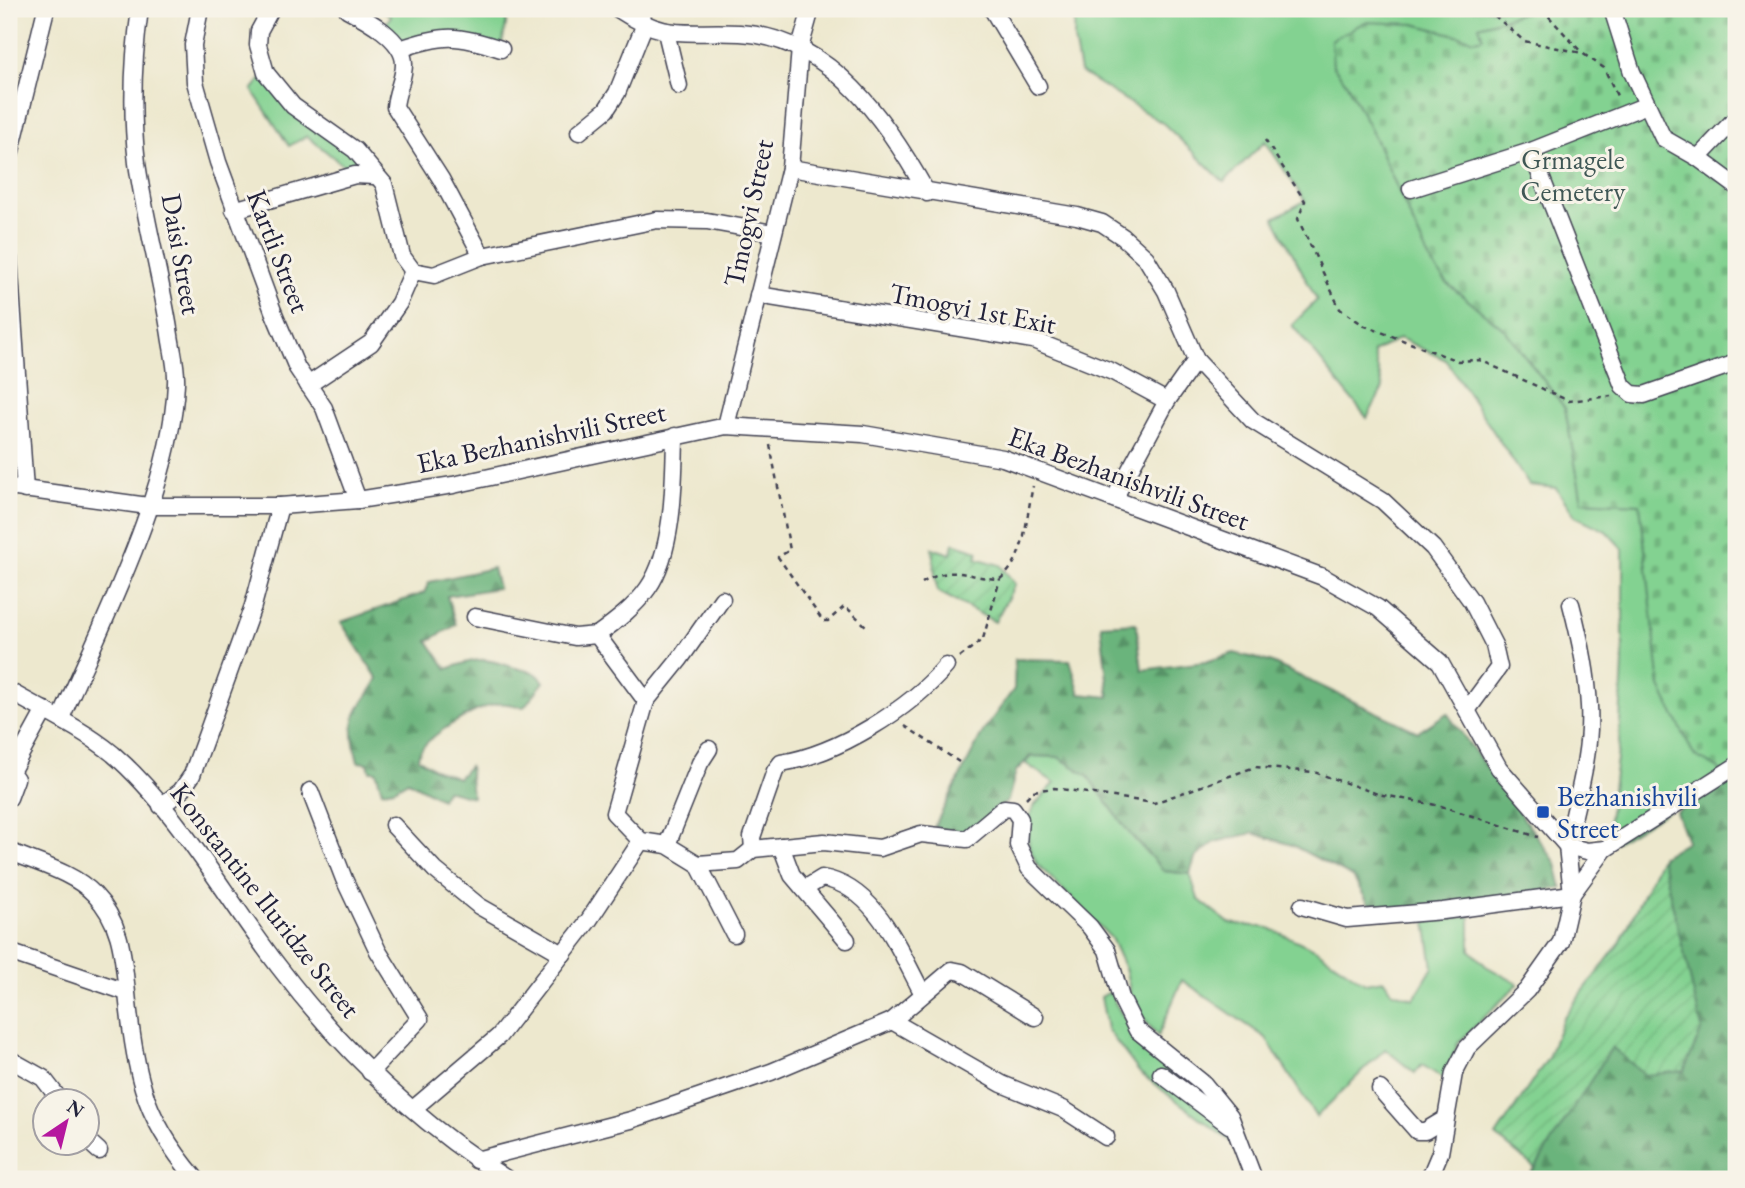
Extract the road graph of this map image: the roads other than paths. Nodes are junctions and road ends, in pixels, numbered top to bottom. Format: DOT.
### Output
graph roads {
  1 [pos="46,9"];
  2 [pos="140,9"];
  3 [pos="200,9"];
  4 [pos="271,9"];
  5 [pos="347,9"];
  6 [pos="618,9"];
  7 [pos="641,9"];
  8 [pos="811,9"];
  9 [pos="992,9"];
  10 [pos="1612,9"];
  11 [pos="644,26"];
  12 [pos="666,32"];
  13 [pos="800,48"];
  14 [pos="400,49"];
  15 [pos="501,49"];
  16 [pos="679,86"];
  17 [pos="1038,86"];
  18 [pos="1647,105"];
  19 [pos="1736,118"];
  20 [pos="579,132"];
  21 [pos="1531,151"];
  22 [pos="1698,158"];
  23 [pos="9,159"];
  24 [pos="790,168"];
  25 [pos="374,176"];
  26 [pos="1736,186"];
  27 [pos="1411,189"];
  28 [pos="927,193"];
  29 [pos="234,210"];
  30 [pos="773,233"];
  31 [pos="482,256"];
  32 [pos="9,258"];
  33 [pos="413,271"];
  34 [pos="758,295"];
  35 [pos="1196,360"];
  36 [pos="1736,363"];
  37 [pos="308,385"];
  38 [pos="1167,401"];
  39 [pos="726,426"];
  40 [pos="675,436"];
  41 [pos="9,487"];
  42 [pos="25,490"];
  43 [pos="1114,499"];
  44 [pos="358,500"];
  45 [pos="148,506"];
  46 [pos="280,506"];
  47 [pos="722,599"];
  48 [pos="1571,604"];
  49 [pos="475,617"];
  50 [pos="597,635"];
  51 [pos="946,666"];
  52 [pos="9,691"];
  53 [pos="646,701"];
  54 [pos="1468,709"];
  55 [pos="45,710"];
  56 [pos="61,718"];
  57 [pos="709,749"];
  58 [pos="1736,766"];
  59 [pos="310,791"];
  60 [pos="9,798"];
  61 [pos="161,806"];
  62 [pos="393,825"];
  63 [pos="641,841"];
  64 [pos="667,845"];
  65 [pos="781,846"];
  66 [pos="1567,846"];
  67 [pos="753,849"];
  68 [pos="1605,849"];
  69 [pos="9,851"];
  70 [pos="698,864"];
  71 [pos="804,889"];
  72 [pos="1572,894"];
  73 [pos="1302,906"];
  74 [pos="734,934"];
  75 [pos="846,940"];
  76 [pos="9,952"];
  77 [pos="563,954"];
  78 [pos="126,992"];
  79 [pos="923,994"];
  80 [pos="1035,1017"];
  81 [pos="892,1021"];
  82 [pos="9,1059"];
  83 [pos="370,1072"];
  84 [pos="1161,1074"];
  85 [pos="48,1086"];
  86 [pos="1380,1089"];
  87 [pos="413,1109"];
  88 [pos="1445,1119"];
  89 [pos="1107,1137"];
  90 [pos="1242,1143"];
  91 [pos="476,1160"];
  92 [pos="196,1179"];
  93 [pos="507,1179"];
  94 [pos="1254,1179"];
  95 [pos="1429,1179"];
  1 -- 23 [label="street"];
  2 -- 45 [label="street, Daisi Street"];
  3 -- 29 [label="street, Kartli Street"];
  4 -- 25 [label="street"];
  5 -- 14 [label="street"];
  6 -- 11 [label="street"];
  7 -- 11 [label="street"];
  8 -- 13 [label="street, Tmogvi Street"];
  9 -- 17 [label="street"];
  10 -- 18 [label="street"];
  11 -- 12 [label="street"];
  11 -- 20 [label="street"];
  12 -- 13 [label="street"];
  12 -- 16 [label="street"];
  13 -- 24 [label="street, Tmogvi Street"];
  13 -- 28 [label="street"];
  14 -- 15 [label="street"];
  14 -- 31 [label="street"];
  18 -- 21 [label="street"];
  18 -- 22 [label="street"];
  19 -- 22 [label="street"];
  21 -- 27 [label="street"];
  21 -- 36 [label="street"];
  22 -- 26 [label="street"];
  24 -- 28 [label="street"];
  24 -- 30 [label="street, Tmogvi Street"];
  25 -- 29 [label="street"];
  25 -- 33 [label="street"];
  28 -- 35 [label="street"];
  29 -- 37 [label="street, Kartli Street"];
  30 -- 31 [label="street"];
  30 -- 34 [label="street, Tmogvi Street"];
  31 -- 33 [label="street"];
  32 -- 42 [label="street"];
  33 -- 37 [label="street"];
  34 -- 38 [label="street, Tmogvi 1st Exit"];
  34 -- 39 [label="street, Tmogvi Street"];
  35 -- 38 [label="street"];
  35 -- 54 [label="street"];
  37 -- 44 [label="street, Kartli Street"];
  38 -- 43 [label="street"];
  39 -- 40 [label="street, Eka Bezhanishvili Street"];
  39 -- 43 [label="street, Eka Bezhanishvili Street"];
  40 -- 44 [label="street, Eka Bezhanishvili Street"];
  40 -- 50 [label="street"];
  41 -- 42 [label="street, Eka Bezhanishvili Street"];
  42 -- 45 [label="street, Eka Bezhanishvili Street"];
  43 -- 54 [label="street, Eka Bezhanishvili Street"];
  44 -- 46 [label="street, Eka Bezhanishvili Street"];
  45 -- 46 [label="street, Eka Bezhanishvili Street"];
  45 -- 56 [label="street, Daisi Street"];
  46 -- 61 [label="street"];
  47 -- 53 [label="street"];
  48 -- 66 [label="street"];
  49 -- 50 [label="street"];
  50 -- 53 [label="street"];
  51 -- 67 [label="street"];
  52 -- 55 [label="street, Konstantine Iluridze Street"];
  53 -- 63 [label="street"];
  54 -- 66 [label="street, Eka Bezhanishvili Street"];
  55 -- 56 [label="street, Konstantine Iluridze Street"];
  55 -- 60 [label="street"];
  56 -- 61 [label="street, Konstantine Iluridze Street"];
  57 -- 64 [label="street"];
  58 -- 68 [label="street"];
  59 -- 83 [label="street"];
  61 -- 83 [label="street, Konstantine Iluridze Street"];
  62 -- 77 [label="street"];
  63 -- 64 [label="street"];
  63 -- 77 [label="street"];
  64 -- 70 [label="street"];
  65 -- 67 [label="street"];
  65 -- 71 [label="street"];
  65 -- 90 [label="street"];
  66 -- 68 [label="street"];
  66 -- 72 [label="street"];
  67 -- 70 [label="street"];
  68 -- 72 [label="street"];
  69 -- 78 [label="street"];
  70 -- 74 [label="street"];
  71 -- 75 [label="street"];
  71 -- 79 [label="street"];
  72 -- 73 [label="street"];
  72 -- 88 [label="street"];
  76 -- 78 [label="street"];
  77 -- 87 [label="street"];
  78 -- 92 [label="street"];
  79 -- 80 [label="street"];
  79 -- 81 [label="street"];
  81 -- 89 [label="street"];
  81 -- 91 [label="street"];
  82 -- 85 [label="street"];
  83 -- 87 [label="street, Konstantine Iluridze Street"];
  84 -- 90 [label="street"];
  86 -- 88 [label="street"];
  87 -- 91 [label="street, Konstantine Iluridze Street"];
  88 -- 95 [label="street"];
  90 -- 94 [label="street"];
  91 -- 93 [label="street, Konstantine Iluridze Street"];
}
